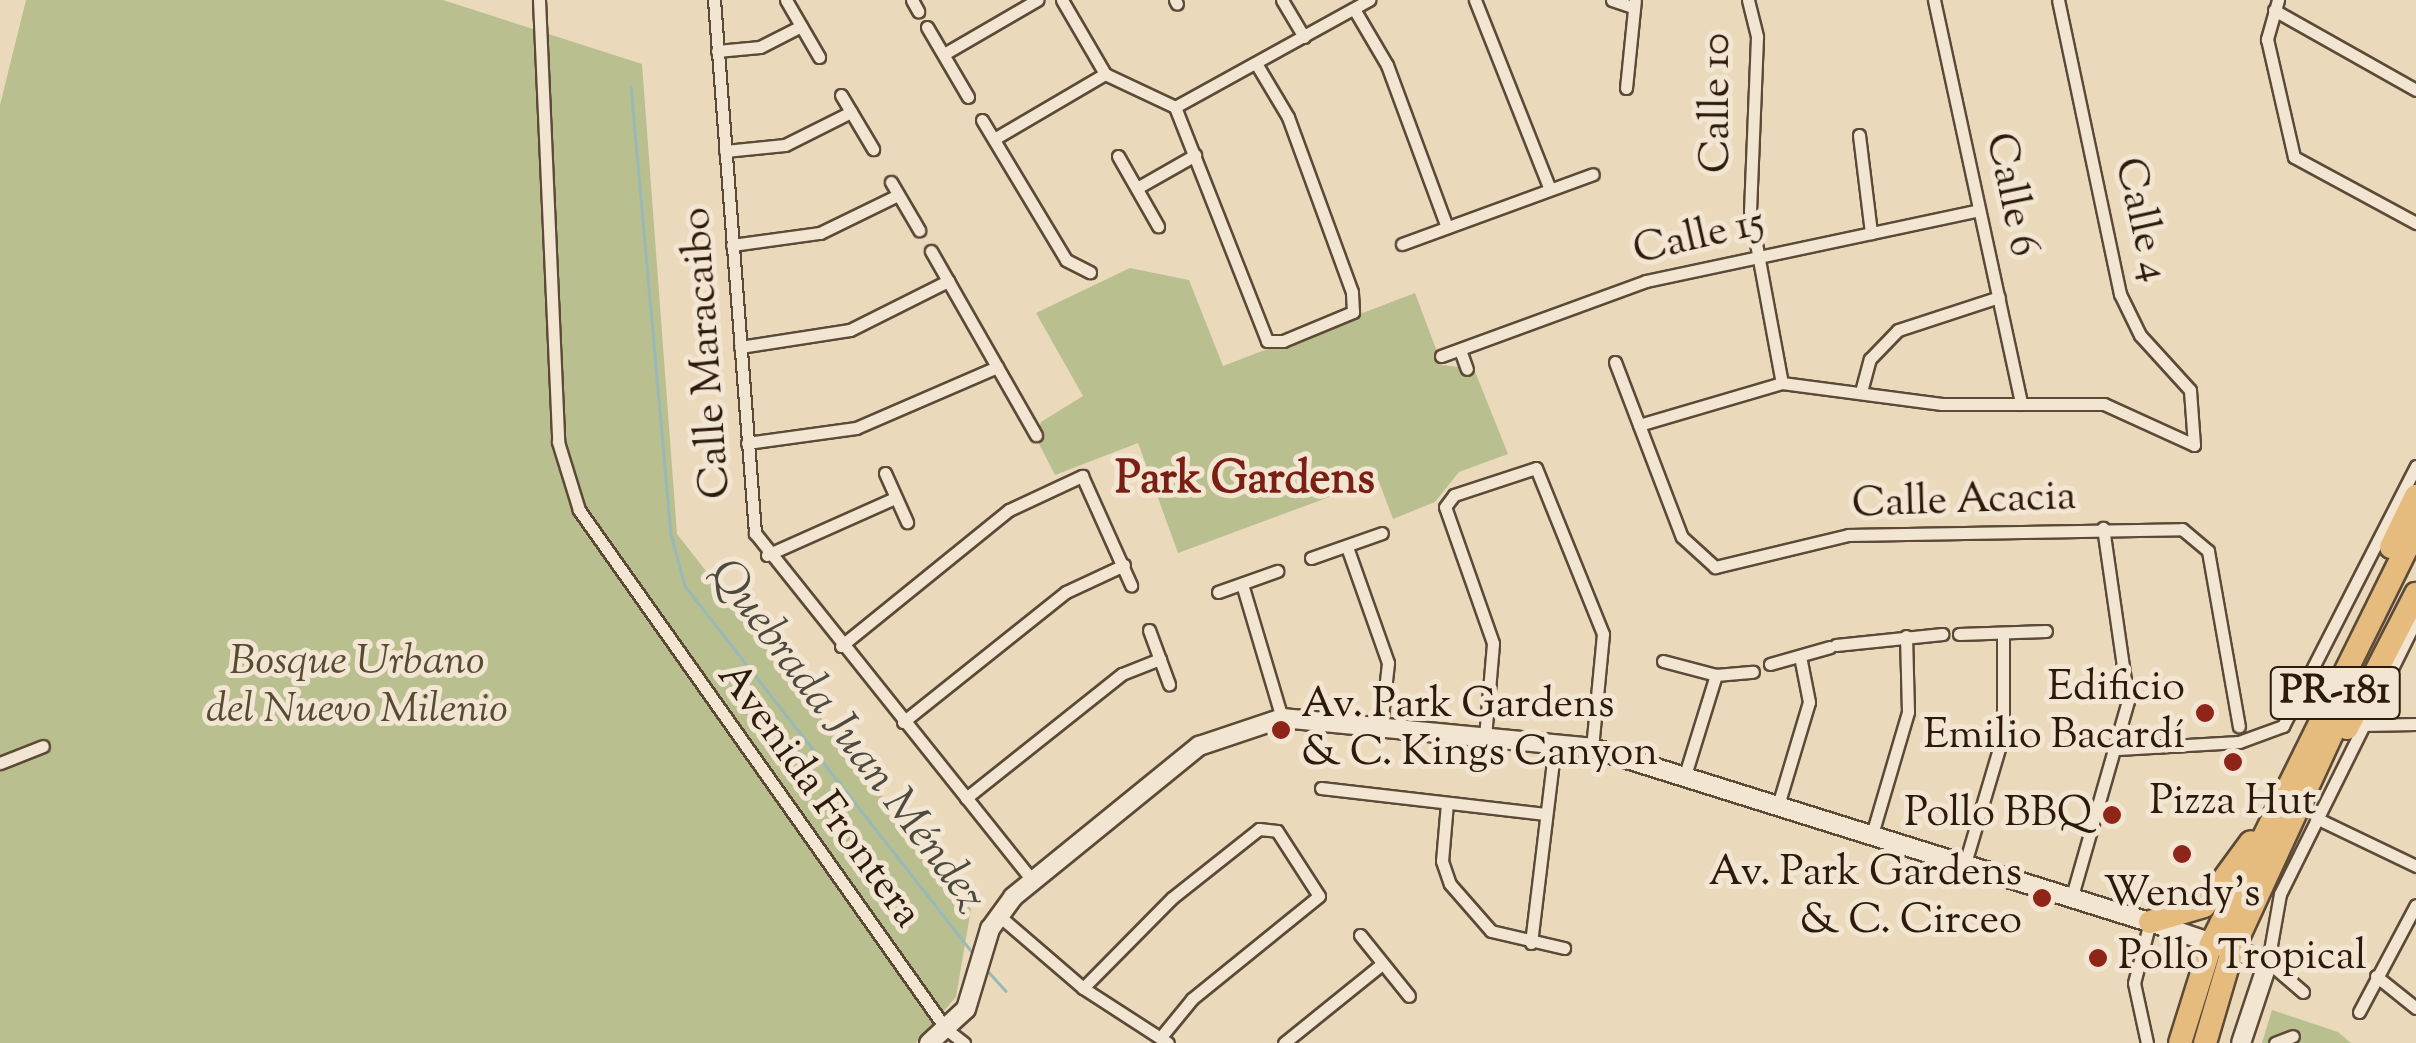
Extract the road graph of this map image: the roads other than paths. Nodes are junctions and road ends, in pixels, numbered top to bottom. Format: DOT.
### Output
graph roads {
  1 [pos="539,0"];
  2 [pos="714,0"];
  3 [pos="786,0"];
  4 [pos="1037,0"];
  5 [pos="1062,0"];
  6 [pos="1282,0"];
  7 [pos="1369,0"];
  8 [pos="1475,0"];
  9 [pos="1612,0"];
  10 [pos="1748,0"];
  11 [pos="1934,0"];
  12 [pos="2058,0"];
  13 [pos="1632,3"];
  14 [pos="2276,5"];
  15 [pos="1354,9"];
  16 [pos="800,26"];
  17 [pos="927,27"];
  18 [pos="1304,37"];
  19 [pos="717,51"];
  20 [pos="944,54"];
  21 [pos="819,57"];
  22 [pos="1257,65"];
  23 [pos="1105,74"];
  24 [pos="1626,88"];
  25 [pos="2416,90"];
  26 [pos="841,95"];
  27 [pos="968,97"];
  28 [pos="1175,107"];
  29 [pos="851,112"];
  30 [pos="982,120"];
  31 [pos="1859,135"];
  32 [pos="994,140"];
  33 [pos="872,150"];
  34 [pos="725,151"];
  35 [pos="1195,155"];
  36 [pos="1118,156"];
  37 [pos="1593,174"];
  38 [pos="891,182"];
  39 [pos="1137,188"];
  40 [pos="1550,189"];
  41 [pos="898,195"];
  42 [pos="1980,210"];
  43 [pos="2416,224"];
  44 [pos="1158,226"];
  45 [pos="1447,228"];
  46 [pos="919,230"];
  47 [pos="1871,232"];
  48 [pos="1402,244"];
  49 [pos="732,245"];
  50 [pos="931,252"];
  51 [pos="1756,257"];
  52 [pos="1090,272"];
  53 [pos="948,282"];
  54 [pos="1999,297"];
  55 [pos="740,347"];
  56 [pos="1460,350"];
  57 [pos="1442,356"];
  58 [pos="1615,362"];
  59 [pos="997,367"];
  60 [pos="1467,369"];
  61 [pos="1782,383"];
  62 [pos="1862,388"];
  63 [pos="2021,404"];
  64 [pos="1639,425"];
  65 [pos="1036,434"];
  66 [pos="748,443"];
  67 [pos="2416,466"];
  68 [pos="885,473"];
  69 [pos="2416,496"];
  70 [pos="894,498"];
  71 [pos="906,522"];
  72 [pos="2103,528"];
  73 [pos="2416,530"];
  74 [pos="1382,533"];
  75 [pos="1347,547"];
  76 [pos="767,555"];
  77 [pos="1311,558"];
  78 [pos="2416,561"];
  79 [pos="1124,565"];
  80 [pos="1277,572"];
  81 [pos="1242,584"];
  82 [pos="1131,585"];
  83 [pos="1218,592"];
  84 [pos="2416,594"];
  85 [pos="2416,620"];
  86 [pos="2378,624"];
  87 [pos="1150,630"];
  88 [pos="2046,631"];
  89 [pos="2003,633"];
  90 [pos="1942,634"];
  91 [pos="1958,634"];
  92 [pos="1906,636"];
  93 [pos="840,646"];
  94 [pos="1800,656"];
  95 [pos="1160,659"];
  96 [pos="1663,661"];
  97 [pos="1770,664"];
  98 [pos="1753,672"];
  99 [pos="1716,674"];
  100 [pos="1169,684"];
  101 [pos="1282,718"];
  102 [pos="903,722"];
  103 [pos="2416,724"];
  104 [pos="1381,725"];
  105 [pos="2362,725"];
  106 [pos="2239,726"];
  107 [pos="1485,737"];
  108 [pos="1554,744"];
  109 [pos="43,746"];
  110 [pos="1592,748"];
  111 [pos="2118,749"];
  112 [pos="0,763"];
  113 [pos="2298,766"];
  114 [pos="1685,775"];
  115 [pos="1321,788"];
  116 [pos="966,798"];
  117 [pos="1779,802"];
  118 [pos="1448,803"];
  119 [pos="1546,814"];
  120 [pos="2273,817"];
  121 [pos="2316,818"];
  122 [pos="1873,831"];
  123 [pos="1966,860"];
  124 [pos="2416,866"];
  125 [pos="1029,877"];
  126 [pos="2072,896"];
  127 [pos="2416,905"];
  128 [pos="2251,907"];
  129 [pos="997,914"];
  130 [pos="2150,922"];
  131 [pos="1360,936"];
  132 [pos="1531,943"];
  133 [pos="2222,947"];
  134 [pos="1564,948"];
  135 [pos="2268,962"];
  136 [pos="1382,964"];
  137 [pos="2376,976"];
  138 [pos="1083,988"];
  139 [pos="2304,992"];
  140 [pos="1409,996"];
  141 [pos="2416,1008"];
  142 [pos="2359,1012"];
  143 [pos="946,1029"];
  144 [pos="2293,1036"];
  145 [pos="1164,1040"];
  146 [pos="929,1043"];
  147 [pos="964,1043"];
  148 [pos="1284,1043"];
  149 [pos="2147,1043"];
  150 [pos="2180,1043"];
  151 [pos="2205,1043"];
  152 [pos="2241,1043"];
  153 [pos="2276,1043"];
  1 -- 143 [label="street, Avenida Frontera"];
  2 -- 19 [label="street, Calle Maracaibo"];
  3 -- 16 [label="street"];
  4 -- 20 [label="street"];
  5 -- 23 [label="street"];
  6 -- 18 [label="street"];
  7 -- 15 [label="street"];
  8 -- 40 [label="street"];
  9 -- 13 [label="street"];
  10 -- 51 [label="street, Calle 10"];
  11 -- 42 [label="street, Calle 6"];
  12 -- 63 [label="street, Calle 4"];
  13 -- 24 [label="street"];
  14 -- 25 [label="street"];
  14 -- 43 [label="street"];
  15 -- 18 [label="street"];
  15 -- 45 [label="street"];
  16 -- 19 [label="street"];
  16 -- 21 [label="street"];
  17 -- 20 [label="street"];
  18 -- 22 [label="street"];
  19 -- 34 [label="street, Calle Maracaibo"];
  20 -- 27 [label="street"];
  22 -- 28 [label="street"];
  22 -- 35 [label="street"];
  23 -- 28 [label="street"];
  23 -- 32 [label="street"];
  26 -- 29 [label="street"];
  28 -- 35 [label="street"];
  29 -- 33 [label="street"];
  29 -- 34 [label="street"];
  30 -- 32 [label="street"];
  31 -- 47 [label="street"];
  32 -- 52 [label="street"];
  34 -- 49 [label="street, Calle Maracaibo"];
  35 -- 39 [label="street"];
  36 -- 39 [label="street"];
  37 -- 40 [label="street"];
  38 -- 41 [label="street"];
  39 -- 44 [label="street"];
  40 -- 45 [label="street"];
  41 -- 46 [label="street"];
  41 -- 49 [label="street"];
  42 -- 47 [label="street, Calle 15"];
  42 -- 54 [label="street, Calle 6"];
  45 -- 48 [label="street"];
  47 -- 51 [label="street, Calle 15"];
  49 -- 55 [label="street, Calle Maracaibo"];
  50 -- 53 [label="street"];
  51 -- 56 [label="street, Calle 15"];
  51 -- 61 [label="street, Calle 10"];
  53 -- 55 [label="street"];
  53 -- 59 [label="street"];
  54 -- 62 [label="street"];
  54 -- 63 [label="street, Calle 6"];
  55 -- 66 [label="street, Calle Maracaibo"];
  56 -- 57 [label="street, Calle 15"];
  56 -- 60 [label="street"];
  58 -- 64 [label="street, Calle Acacia"];
  59 -- 65 [label="street"];
  59 -- 66 [label="street"];
  61 -- 62 [label="street"];
  61 -- 64 [label="street"];
  62 -- 63 [label="street"];
  64 -- 72 [label="street, Calle Acacia"];
  66 -- 76 [label="street, Calle Maracaibo"];
  67 -- 111 [label="street"];
  68 -- 70 [label="street"];
  69 -- 113 [label="highway"];
  70 -- 71 [label="street"];
  70 -- 76 [label="street"];
  72 -- 106 [label="street, Calle Acacia"];
  72 -- 111 [label="street"];
  73 -- 86 [label="highway, PR-181"];
  74 -- 75 [label="street"];
  75 -- 77 [label="street"];
  75 -- 104 [label="street"];
  76 -- 93 [label="street, Calle Maracaibo"];
  78 -- 86 [label="highway, PR-181"];
  79 -- 82 [label="street"];
  79 -- 93 [label="street"];
  79 -- 102 [label="street"];
  80 -- 81 [label="street"];
  81 -- 83 [label="street"];
  81 -- 101 [label="street"];
  84 -- 128 [label="highway"];
  85 -- 105 [label="street"];
  86 -- 113 [label="highway, PR-181"];
  86 -- 128 [label="highway, PR-181"];
  87 -- 95 [label="street"];
  88 -- 89 [label="street"];
  89 -- 91 [label="street"];
  89 -- 123 [label="street"];
  90 -- 92 [label="street"];
  92 -- 94 [label="street"];
  92 -- 122 [label="street"];
  93 -- 102 [label="street, Calle Maracaibo"];
  94 -- 97 [label="street"];
  94 -- 117 [label="street"];
  95 -- 100 [label="street"];
  95 -- 116 [label="street"];
  96 -- 99 [label="street"];
  98 -- 99 [label="street"];
  99 -- 114 [label="street"];
  101 -- 104 [label="street"];
  101 -- 125 [label="street"];
  102 -- 116 [label="street, Calle Maracaibo"];
  103 -- 105 [label="street"];
  104 -- 107 [label="street"];
  105 -- 121 [label="street"];
  107 -- 108 [label="street"];
  107 -- 110 [label="street"];
  108 -- 110 [label="street"];
  108 -- 119 [label="street"];
  109 -- 112 [label="street"];
  110 -- 114 [label="street"];
  111 -- 126 [label="street"];
  113 -- 120 [label="highway, PR-181"];
  114 -- 117 [label="street"];
  115 -- 118 [label="street"];
  116 -- 125 [label="street, Calle Maracaibo"];
  117 -- 122 [label="street"];
  118 -- 119 [label="street"];
  118 -- 132 [label="street"];
  119 -- 132 [label="street"];
  120 -- 130 [label="highway"];
  120 -- 133 [label="highway, PR-181"];
  121 -- 124 [label="street"];
  121 -- 135 [label="street"];
  122 -- 123 [label="street"];
  123 -- 126 [label="street"];
  125 -- 129 [label="street"];
  126 -- 130 [label="street"];
  127 -- 137 [label="street"];
  128 -- 133 [label="highway, PR-181"];
  129 -- 138 [label="street"];
  129 -- 143 [label="street"];
  130 -- 133 [label="street"];
  130 -- 149 [label="street"];
  131 -- 136 [label="street"];
  132 -- 134 [label="street"];
  133 -- 135 [label="street"];
  133 -- 150 [label="highway, PR-181"];
  133 -- 151 [label="highway, PR-181"];
  135 -- 139 [label="street"];
  135 -- 152 [label="street"];
  136 -- 140 [label="street"];
  136 -- 148 [label="street"];
  137 -- 141 [label="street"];
  137 -- 142 [label="street"];
  138 -- 145 [label="street"];
  138 -- 145 [label="street"];
  143 -- 146 [label="street"];
  143 -- 147 [label="street, Avenida Frontera"];
  144 -- 153 [label="street"];
}
